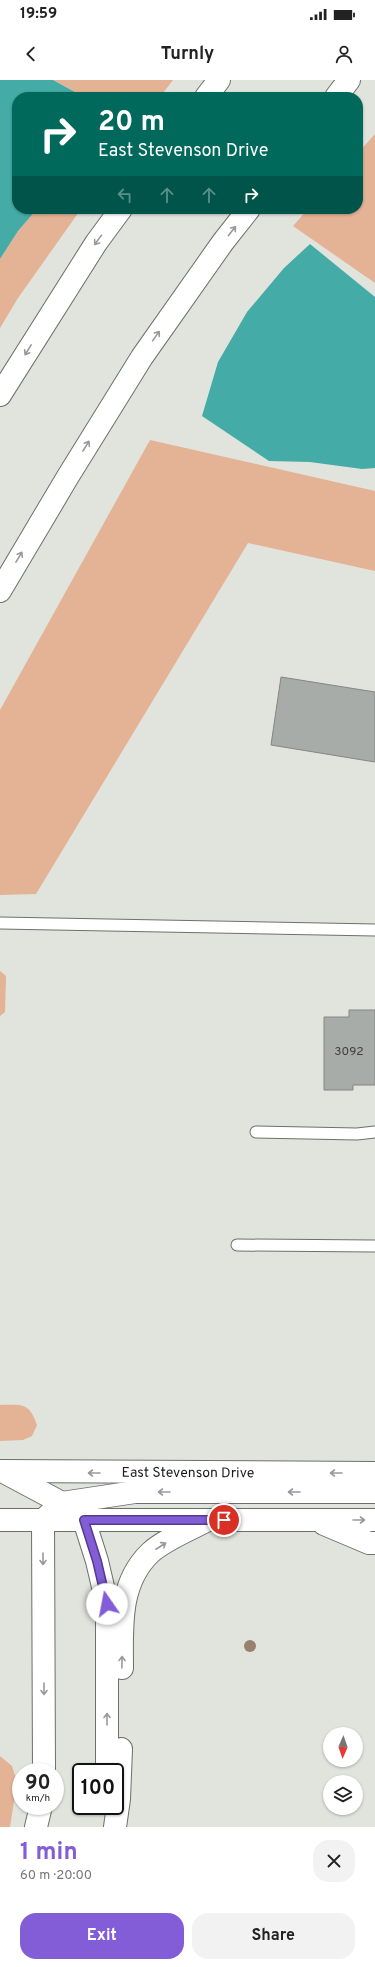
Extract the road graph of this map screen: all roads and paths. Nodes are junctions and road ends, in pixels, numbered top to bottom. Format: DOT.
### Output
graph roads {
  1 [pos="219,80"];
  2 [pos="349,80"];
  3 [pos="210,92"];
  4 [pos="340,92"];
  5 [pos="117,214"];
  6 [pos="245,214"];
  7 [pos="0,395"];
  8 [pos="0,591"];
  9 [pos="0,923"];
  10 [pos="375,930"];
  11 [pos="256,1132"];
  12 [pos="375,1132"];
  13 [pos="237,1245"];
  14 [pos="374,1246"];
  15 [pos="1,1471"];
  16 [pos="375,1474"];
  17 [pos="375,1492"];
  18 [pos="62,1503"];
  19 [pos="0,1520"];
  20 [pos="43,1520"];
  21 [pos="84,1520"];
  22 [pos="208,1520"];
  23 [pos="315,1520"];
  24 [pos="375,1520"];
  25 [pos="375,1543"];
  26 [pos="44,1763"];
  27 [pos="107,1763"];
  28 [pos="39,1815"];
  29 [pos="103,1815"];
  30 [pos="36,1827"];
  31 [pos="101,1827"];
  32 [pos="115,1827"];
  1 -- 3 [label="main road"];
  2 -- 4 [label="main road"];
  5 -- 7 [label="main road, one-way"];
  8 -- 6 [label="main road, one-way"];
  9 -- 10 [label="lane"];
  11 -- 12 [label="lane"];
  13 -- 14 [label="lane"];
  16 -- 15 [label="main road, East Stevenson Drive, one-way"];
  15 -- 18 [label="main road"];
  17 -- 18 [label="main road, one-way"];
  18 -- 20 [label="main road"];
  18 -- 21 [label="main road"];
  19 -- 20 [label="main road"];
  20 -- 21 [label="main road"];
  20 -- 26 [label="main road, one-way"];
  21 -- 22 [label="main road"];
  27 -- 21 [label="main road, one-way"];
  22 -- 23 [label="main road"];
  32 -- 22 [label="main road, one-way"];
  23 -- 24 [label="main road, one-way"];
  23 -- 25 [label="main road"];
  28 -- 30 [label="main road"];
  29 -- 31 [label="main road"];
}
